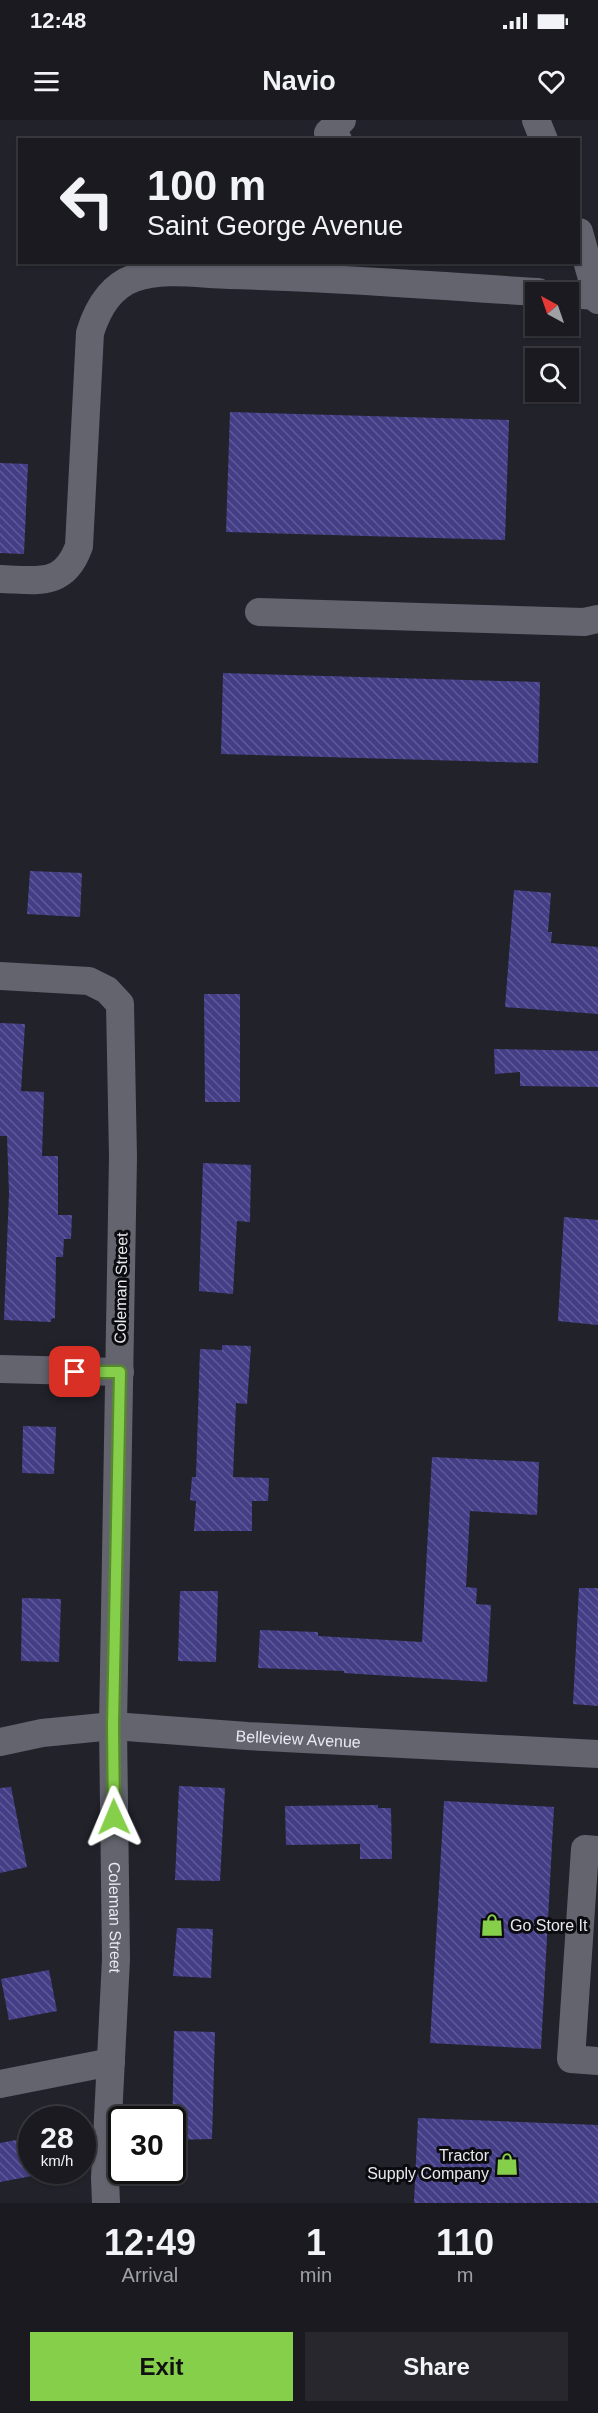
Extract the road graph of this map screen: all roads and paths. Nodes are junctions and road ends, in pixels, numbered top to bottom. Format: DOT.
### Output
graph roads {
  1 [pos="342,120"];
  2 [pos="536,120"];
  3 [pos="335,138"];
  4 [pos="543,138"];
  5 [pos="580,236"];
  6 [pos="571,264"];
  7 [pos="525,291"];
  8 [pos="596,292"];
  9 [pos="579,293"];
  10 [pos="0,579"];
  11 [pos="259,612"];
  12 [pos="598,619"];
  13 [pos="0,976"];
  14 [pos="0,1369"];
  15 [pos="120,1372"];
  16 [pos="113,1726"];
  17 [pos="0,1742"];
  18 [pos="598,1754"];
  19 [pos="598,1850"];
  20 [pos="111,2061"];
  21 [pos="598,2061"];
  22 [pos="0,2084"];
  23 [pos="106,2203"];
  1 -- 3 [label="street"];
  2 -- 4 [label="street"];
  5 -- 8 [label="street"];
  6 -- 8 [label="street"];
  7 -- 10 [label="street"];
  8 -- 9 [label="street"];
  11 -- 12 [label="street"];
  13 -- 15 [label="street, Coleman Street"];
  14 -- 15 [label="street"];
  15 -- 16 [label="street, Coleman Street"];
  16 -- 17 [label="street, Belleview Avenue"];
  16 -- 18 [label="street, Belleview Avenue"];
  16 -- 20 [label="street, Coleman Street"];
  19 -- 21 [label="street"];
  20 -- 22 [label="street"];
  20 -- 23 [label="street, Coleman Street"];
}
